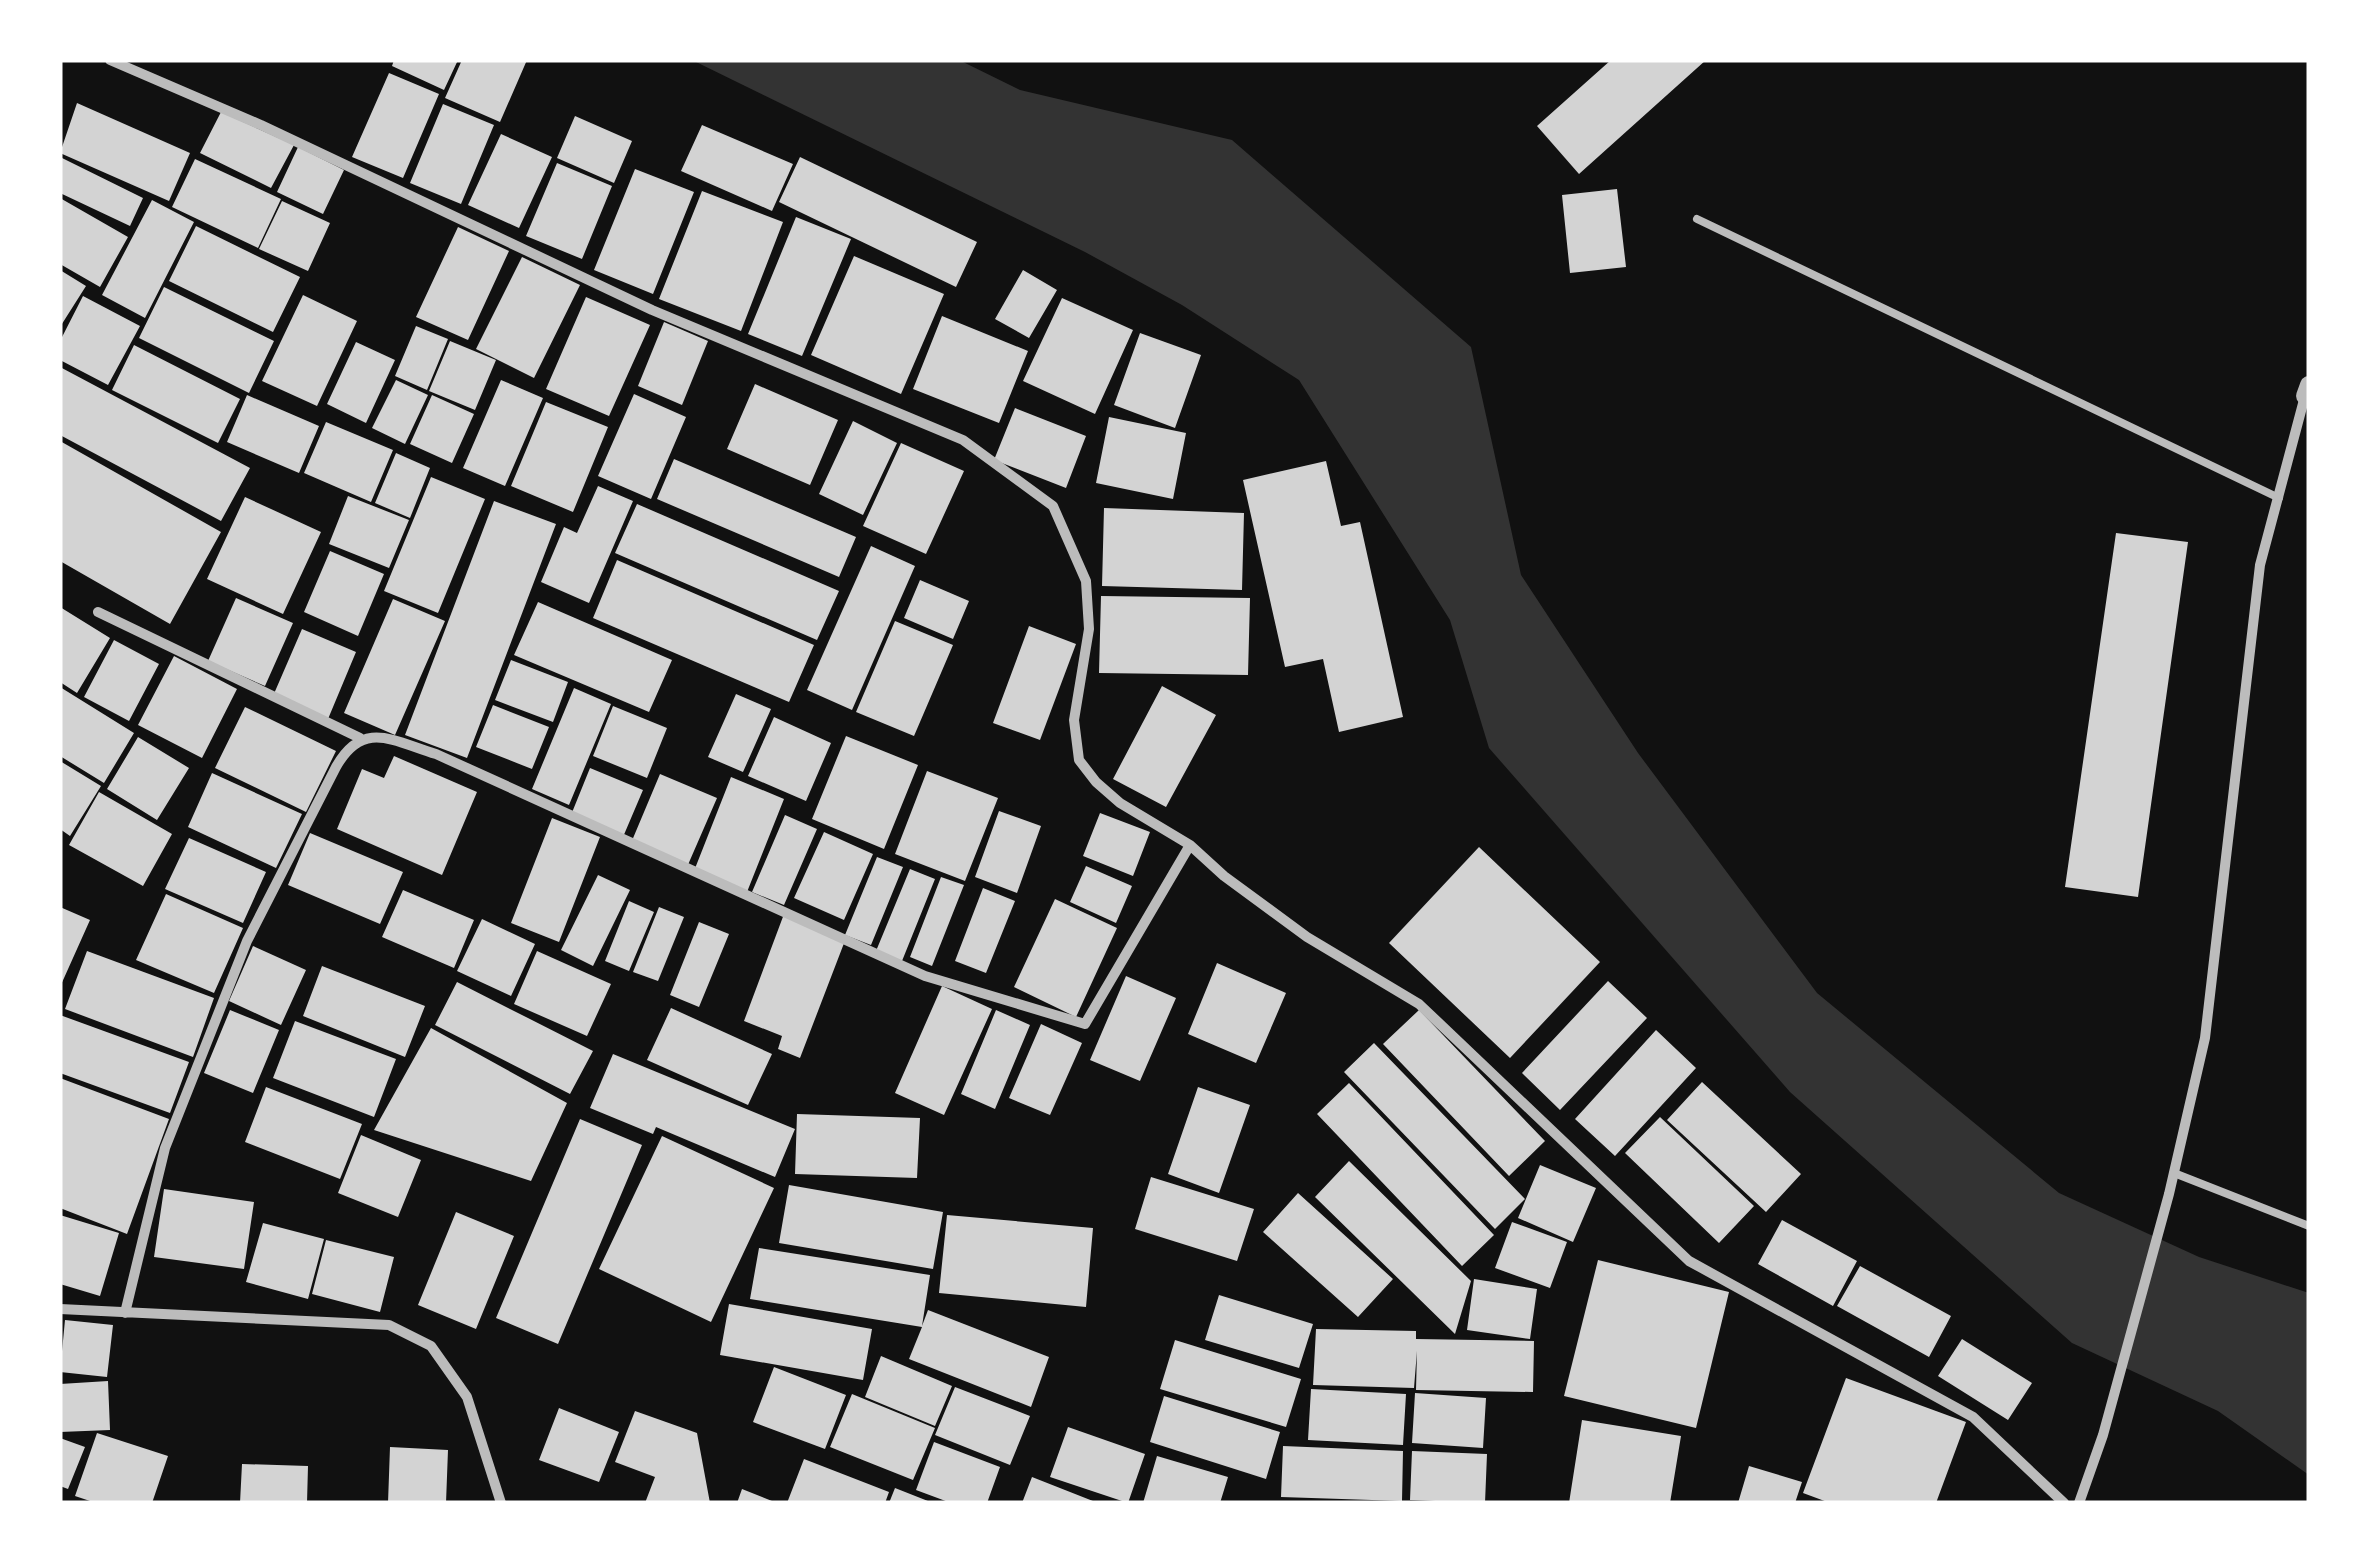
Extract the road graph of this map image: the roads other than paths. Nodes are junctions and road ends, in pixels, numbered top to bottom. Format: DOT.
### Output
graph roads {
  1 [pos="110,60"];
  2 [pos="1697,219"];
  3 [pos="2308,393"];
  4 [pos="2279,498"];
  5 [pos="98,612"];
  6 [pos="360,738"];
  7 [pos="1190,845"];
  8 [pos="2174,1174"];
  9 [pos="2309,1226"];
  10 [pos="60,1308"];
  11 [pos="125,1313"];
  12 [pos="501,1503"];
  13 [pos="2064,1503"];
  14 [pos="2079,1503"];
  1 -- 7 [label="street"];
  2 -- 4 [label="lane"];
  3 -- 4 [label="street"];
  4 -- 8 [label="street"];
  5 -- 6 [label="street"];
  6 -- 7 [label="street"];
  6 -- 11 [label="street"];
  7 -- 13 [label="street"];
  8 -- 9 [label="lane"];
  8 -- 14 [label="street"];
  10 -- 11 [label="street"];
  11 -- 12 [label="street"];
}
